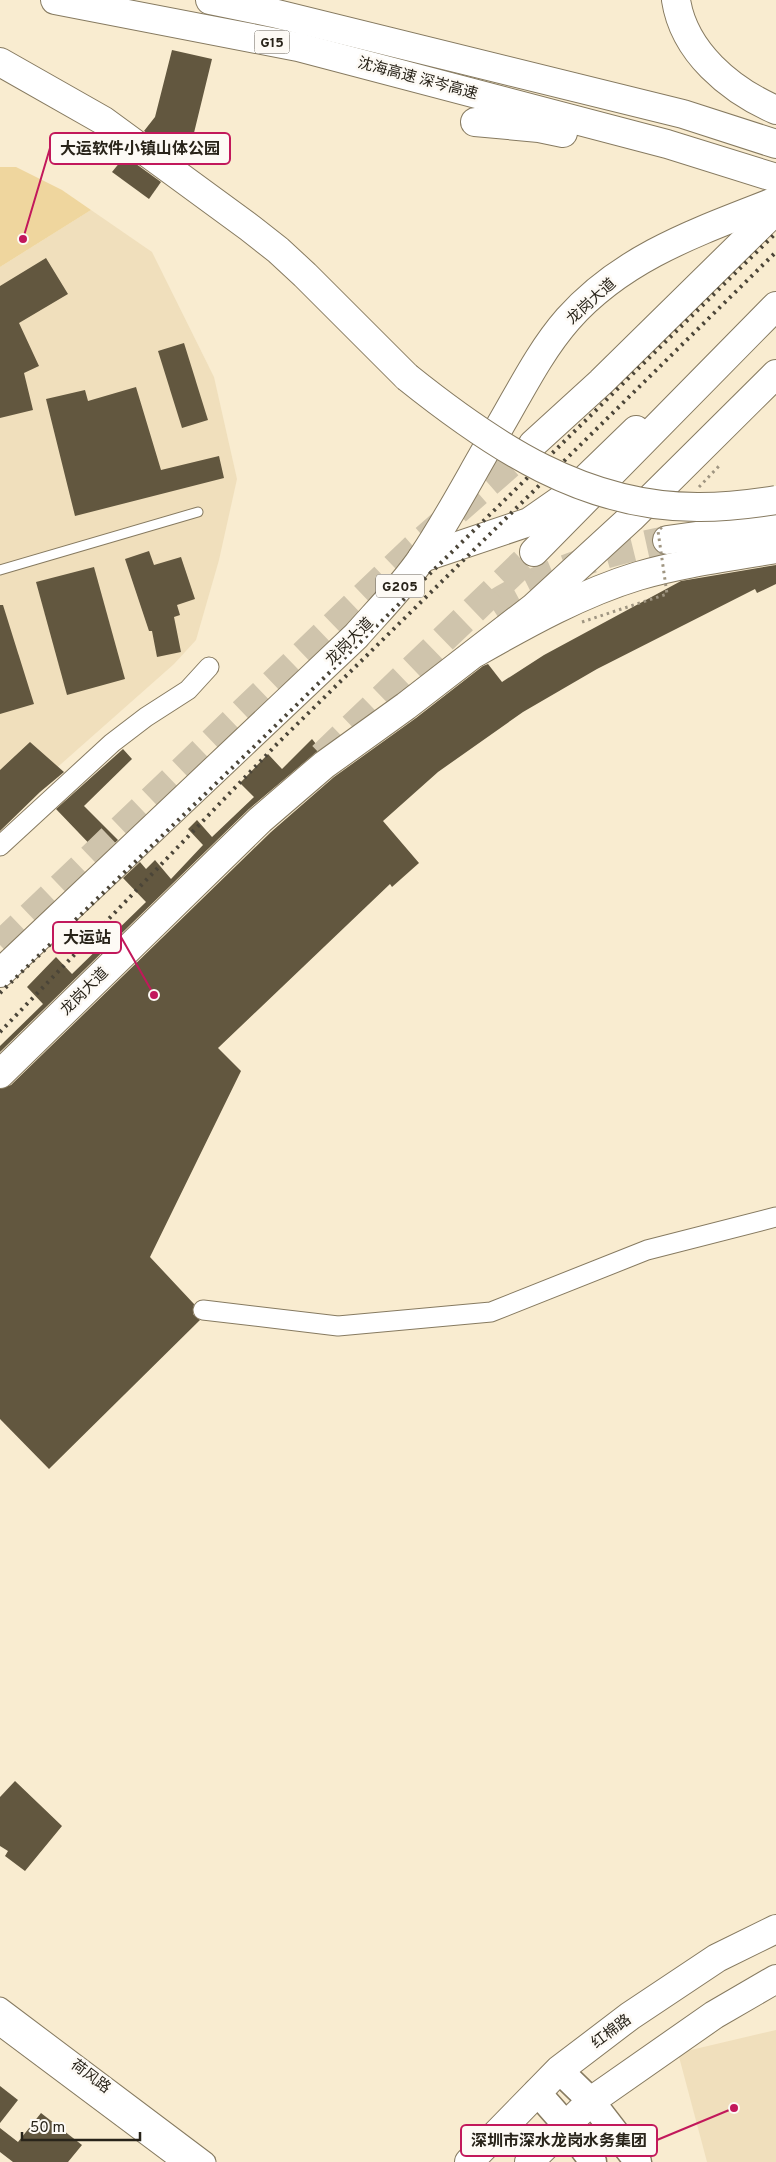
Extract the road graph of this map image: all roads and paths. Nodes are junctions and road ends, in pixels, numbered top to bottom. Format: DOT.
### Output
graph roads {
  1 [pos="56,0"];
  2 [pos="210,0"];
  3 [pos="676,0"];
  4 [pos="0,62"];
  5 [pos="481,110"];
  6 [pos="776,110"];
  7 [pos="776,144"];
  8 [pos="776,178"];
  9 [pos="776,193"];
  10 [pos="776,201"];
  11 [pos="776,210"];
  12 [pos="776,293"];
  13 [pos="776,306"];
  14 [pos="776,374"];
  15 [pos="533,444"];
  16 [pos="720,465"];
  17 [pos="695,492"];
  18 [pos="776,500"];
  19 [pos="198,512"];
  20 [pos="776,525"];
  21 [pos="665,532"];
  22 [pos="776,549"];
  23 [pos="534,552"];
  24 [pos="422,558"];
  25 [pos="0,570"];
  26 [pos="582,622"];
  27 [pos="477,652"];
  28 [pos="209,667"];
  29 [pos="0,846"];
  30 [pos="0,973"];
  31 [pos="0,1074"];
  32 [pos="776,1216"];
  33 [pos="203,1310"];
  34 [pos="776,1929"];
  35 [pos="776,1979"];
  36 [pos="0,2007"];
  37 [pos="0,2026"];
  38 [pos="560,2070"];
  39 [pos="537,2092"];
  40 [pos="591,2101"];
  41 [pos="566,2124"];
  42 [pos="182,2162"];
  43 [pos="206,2162"];
  44 [pos="469,2162"];
  45 [pos="530,2162"];
  46 [pos="593,2162"];
  47 [pos="638,2162"];
  1 -- 5 [label="main road, 沈海高速 深岑高速 / G15"];
  2 -- 7 [label="main road, 沈海高速 深岑高速 / G15"];
  3 -- 6 [label="main road"];
  4 -- 18 [label="main road, bridge"];
  5 -- 8 [label="main road, 沈海高速 深岑高速 / G15"];
  5 -- 9 [label="main road"];
  10 -- 24 [label="main road, 龙岗大道 / G205"];
  11 -- 15 [label="main road"];
  12 -- 24 [label="main road"];
  13 -- 23 [label="main road"];
  14 -- 27 [label="main road, 龙岗大道"];
  16 -- 17 [label="path, bridge"];
  19 -- 25 [label="lane"];
  20 -- 21 [label="main road"];
  21 -- 26 [label="path, bridge"];
  22 -- 27 [label="main road"];
  24 -- 30 [label="main road, 龙岗大道 / G205"];
  27 -- 31 [label="main road, 龙岗大道"];
  28 -- 29 [label="street"];
  32 -- 33 [label="street"];
  34 -- 38 [label="main road, 红棉路"];
  35 -- 40 [label="main road"];
  36 -- 43 [label="street, 荷风路"];
  37 -- 42 [label="street, 荷风路"];
  38 -- 39 [label="main road, 红棉路"];
  38 -- 40 [label="main road"];
  39 -- 41 [label="main road"];
  39 -- 44 [label="main road, 红棉路"];
  40 -- 41 [label="main road"];
  40 -- 47 [label="main road"];
  41 -- 45 [label="main road"];
  41 -- 46 [label="main road"];
}
